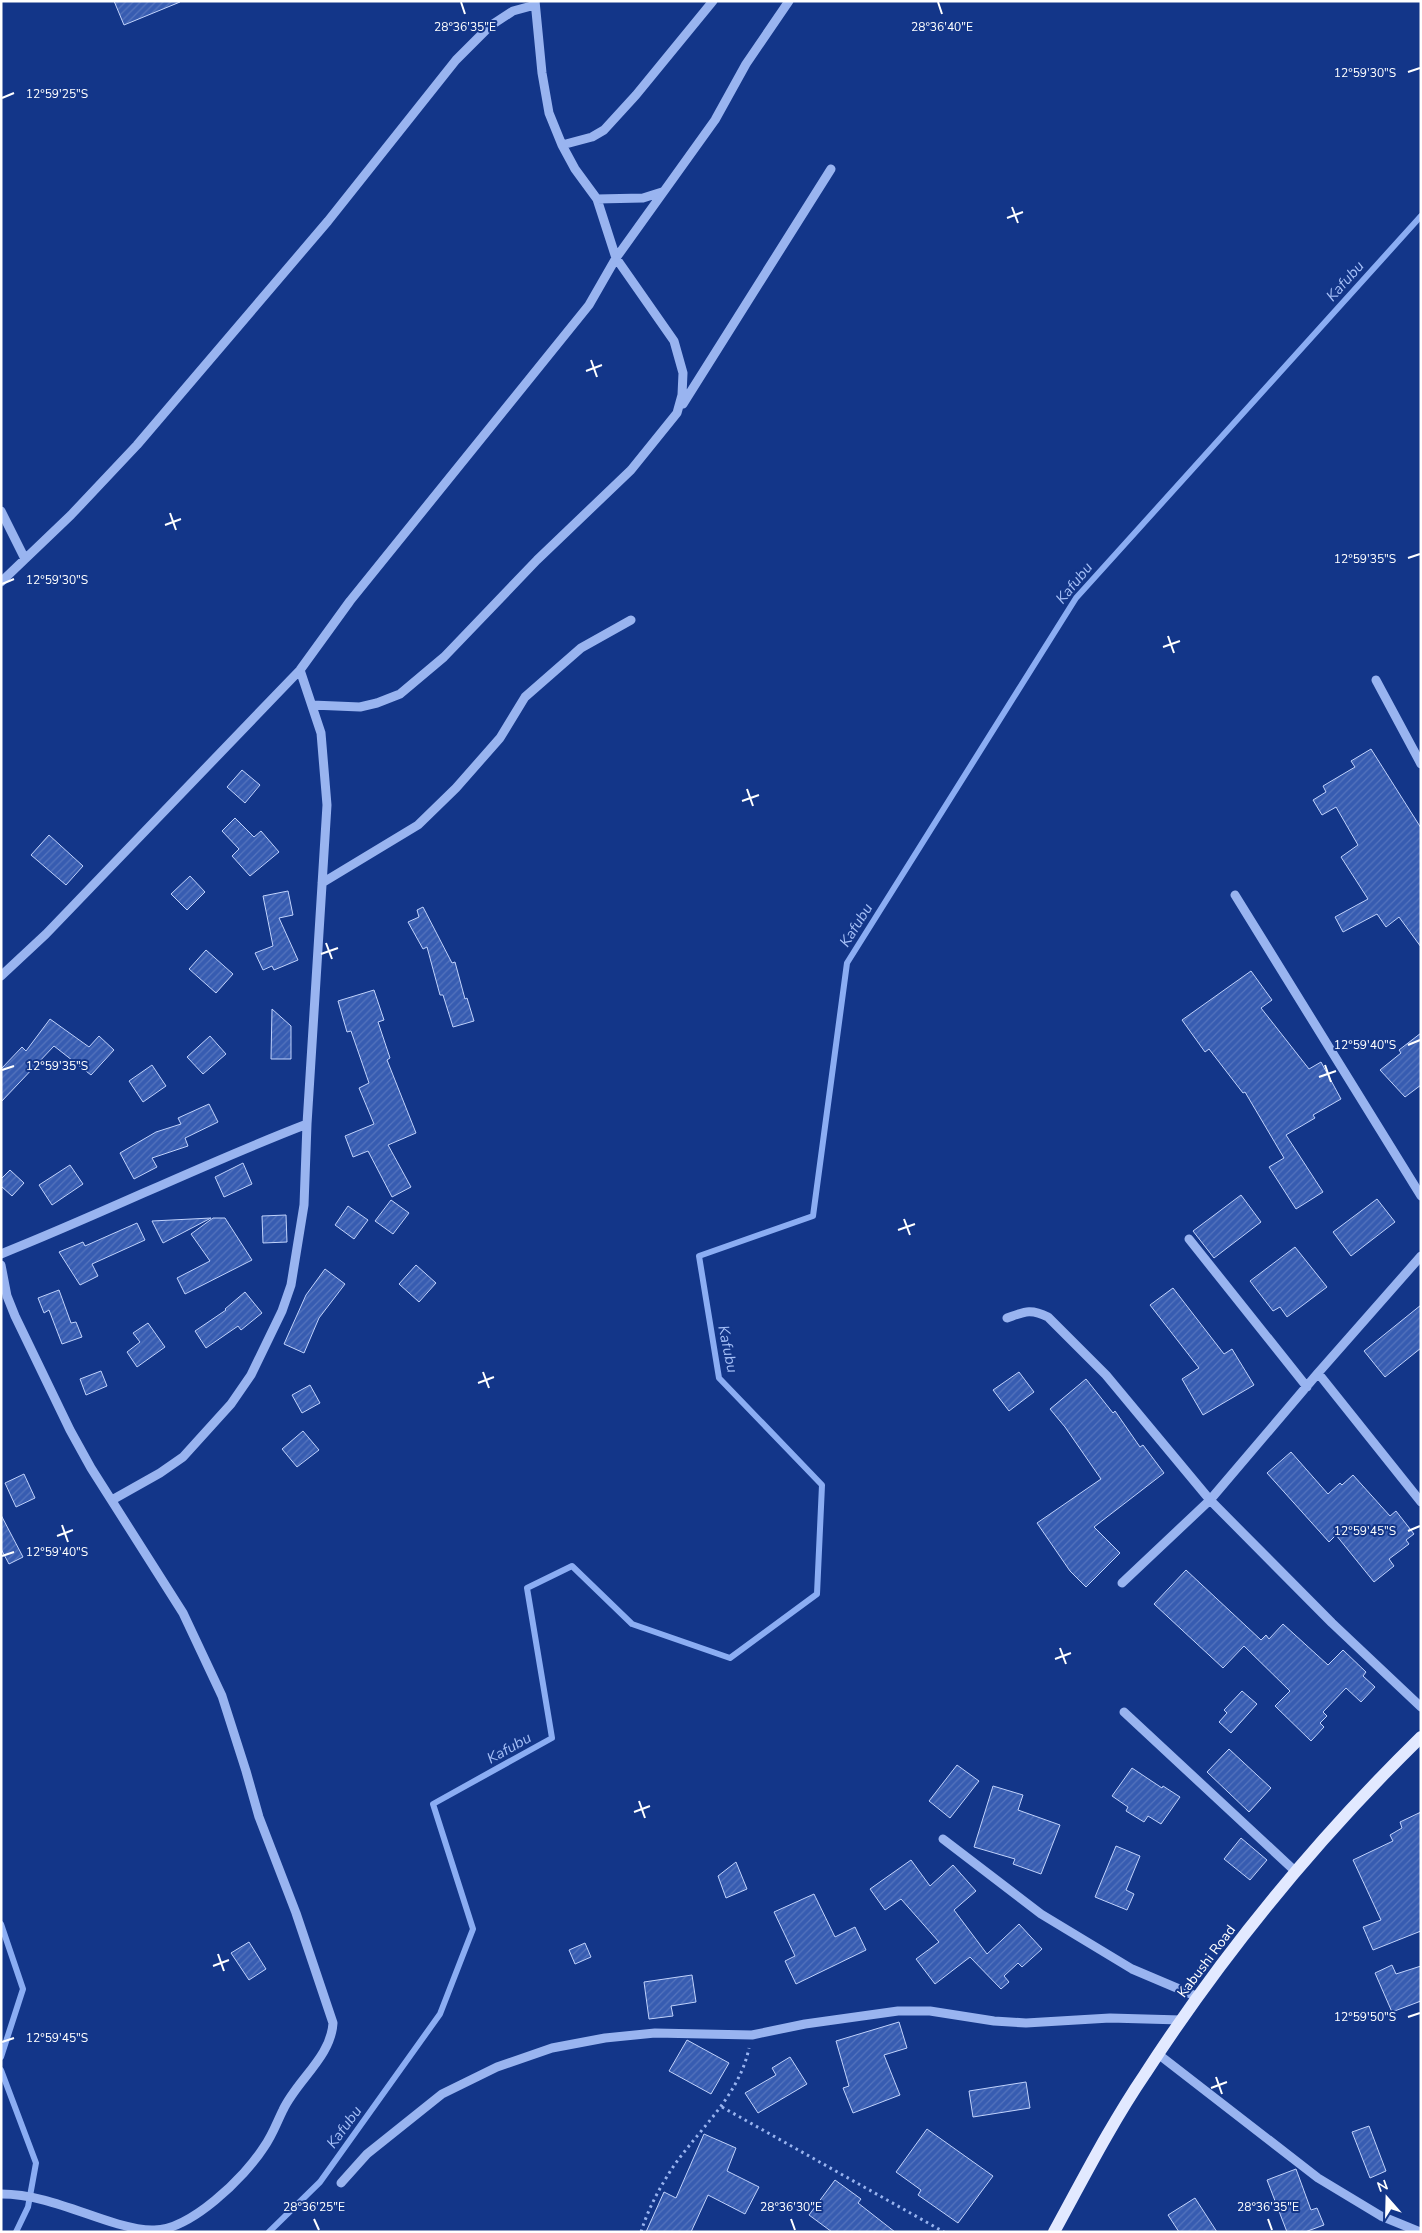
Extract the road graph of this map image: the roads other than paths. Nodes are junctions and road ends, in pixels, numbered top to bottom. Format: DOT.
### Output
graph roads {
  1 [pos="712,1"];
  2 [pos="789,1"];
  3 [pos="535,3"];
  4 [pos="562,145"];
  5 [pos="831,169"];
  6 [pos="662,192"];
  7 [pos="597,199"];
  8 [pos="616,258"];
  9 [pos="677,413"];
  10 [pos="1,511"];
  11 [pos="25,559"];
  12 [pos="1,582"];
  13 [pos="631,620"];
  14 [pos="300,670"];
  15 [pos="1376,680"];
  16 [pos="312,704"];
  17 [pos="1421,764"];
  18 [pos="322,883"];
  19 [pos="1235,895"];
  20 [pos="1,976"];
  21 [pos="307,1124"];
  22 [pos="1421,1196"];
  23 [pos="1189,1239"];
  24 [pos="1,1254"];
  25 [pos="1421,1256"];
  26 [pos="1,1265"];
  27 [pos="1007,1318"];
  28 [pos="1318,1373"];
  29 [pos="1307,1387"];
  30 [pos="112,1500"];
  31 [pos="1210,1500"];
  32 [pos="1421,1502"];
  33 [pos="1122,1583"];
  34 [pos="1421,1707"];
  35 [pos="1124,1712"];
  36 [pos="1421,1737"];
  37 [pos="943,1839"];
  38 [pos="1295,1871"];
  39 [pos="1198,1997"];
  40 [pos="1181,2020"];
  41 [pos="1158,2054"];
  42 [pos="341,2183"];
  43 [pos="1,2194"];
  44 [pos="1054,2232"];
  45 [pos="1420,2232"];
  1 -- 4 [label="street"];
  2 -- 6 [label="street"];
  3 -- 4 [label="street"];
  3 -- 11 [label="street"];
  4 -- 7 [label="street"];
  5 -- 9 [label="street"];
  6 -- 7 [label="street"];
  6 -- 8 [label="street"];
  7 -- 8 [label="street"];
  8 -- 9 [label="street"];
  8 -- 14 [label="street"];
  9 -- 16 [label="street"];
  10 -- 11 [label="street"];
  11 -- 12 [label="street"];
  13 -- 18 [label="street"];
  14 -- 16 [label="street"];
  14 -- 20 [label="street"];
  15 -- 17 [label="street"];
  16 -- 18 [label="street"];
  18 -- 21 [label="street"];
  19 -- 22 [label="street"];
  21 -- 24 [label="street"];
  21 -- 30 [label="street"];
  23 -- 29 [label="street"];
  25 -- 28 [label="street"];
  26 -- 30 [label="street"];
  27 -- 31 [label="street"];
  28 -- 29 [label="street"];
  28 -- 32 [label="street"];
  29 -- 31 [label="street"];
  30 -- 43 [label="street"];
  31 -- 33 [label="street"];
  31 -- 34 [label="street"];
  35 -- 38 [label="street"];
  36 -- 38 [label="main road, Kabushi Road"];
  37 -- 39 [label="street"];
  38 -- 39 [label="main road, Kabushi Road"];
  39 -- 40 [label="main road, Kabushi Road"];
  40 -- 41 [label="main road, Kabushi Road"];
  40 -- 42 [label="street"];
  41 -- 44 [label="main road, Kabushi Road"];
  41 -- 45 [label="street"];
}
